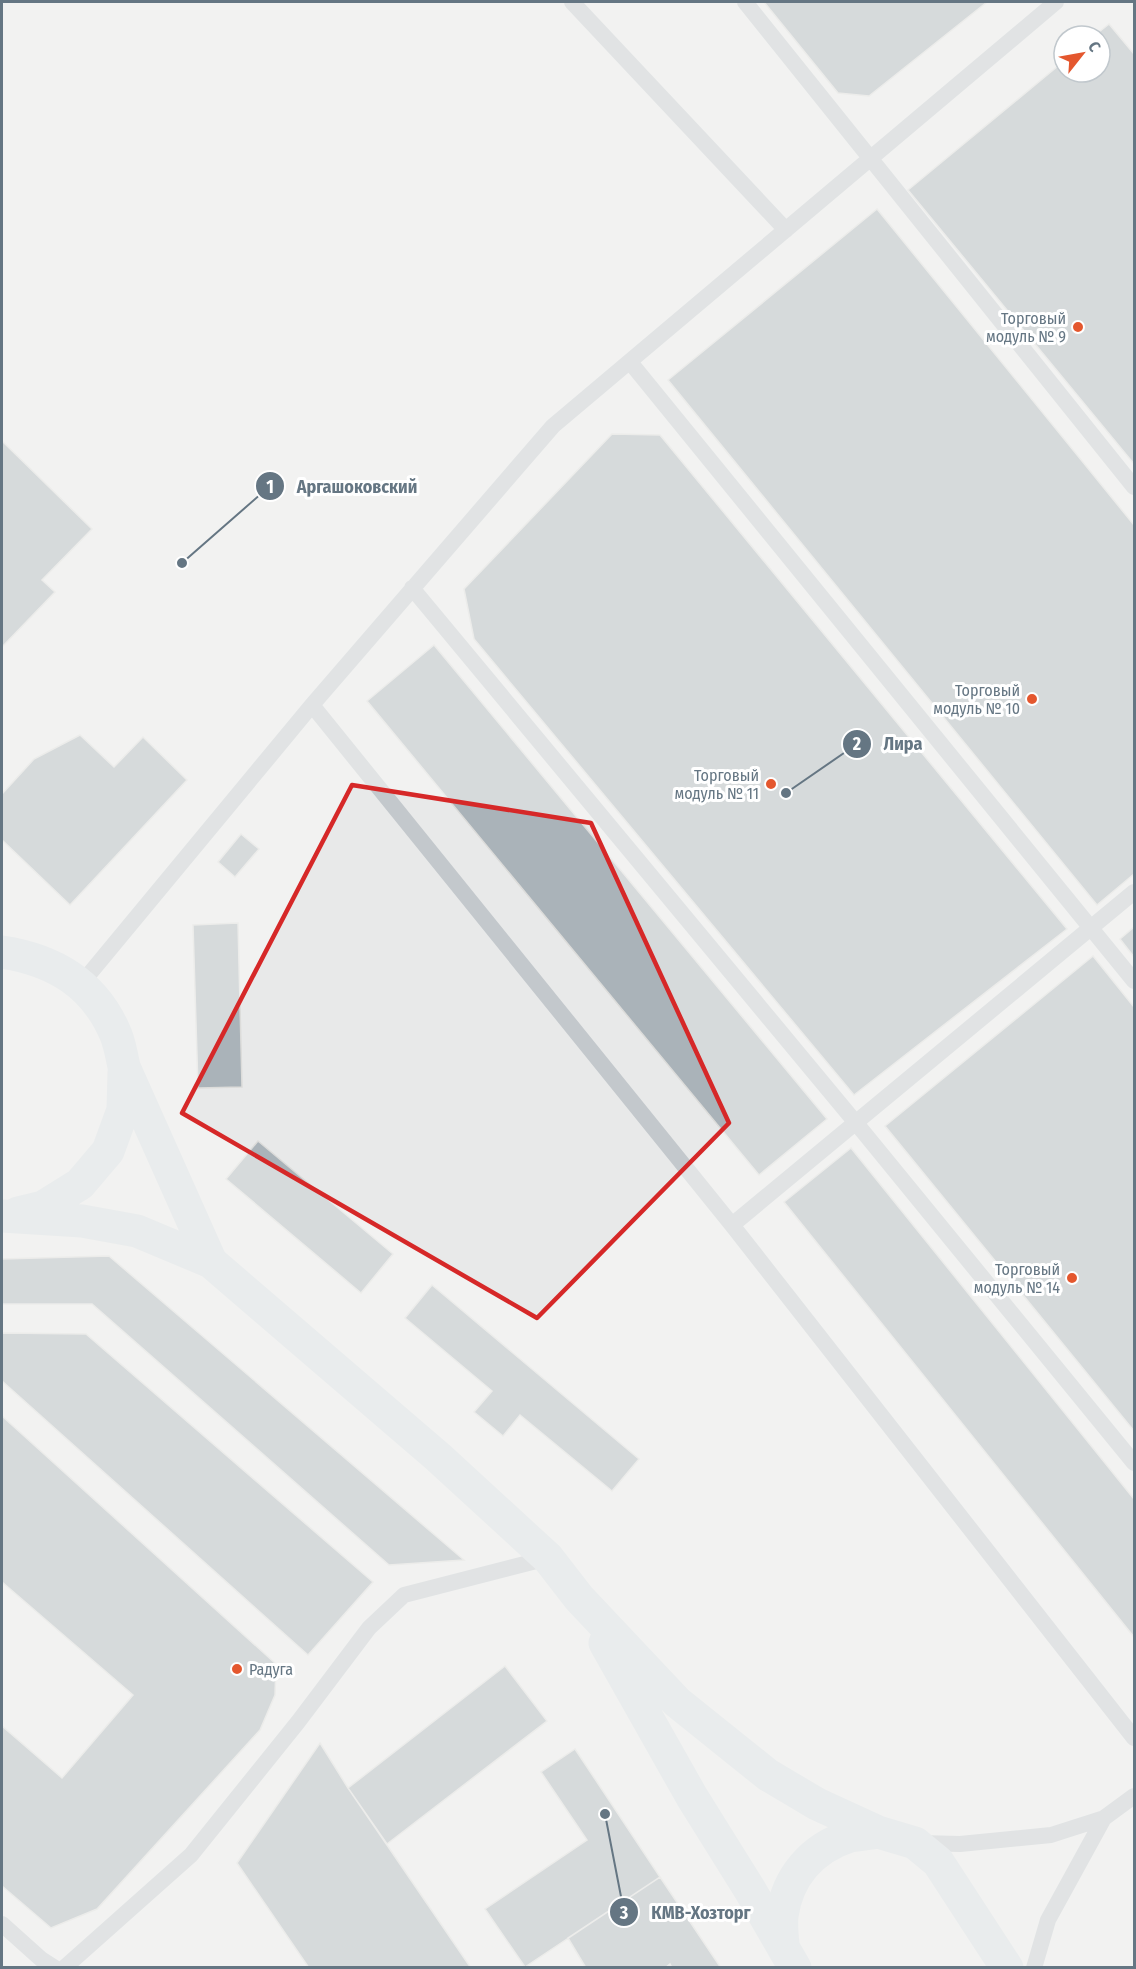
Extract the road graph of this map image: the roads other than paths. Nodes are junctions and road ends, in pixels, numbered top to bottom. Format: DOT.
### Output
graph roads {
  1 [pos="572,2"];
  2 [pos="745,2"];
  3 [pos="1056,2"];
  4 [pos="871,158"];
  5 [pos="786,230"];
  6 [pos="630,362"];
  7 [pos="1134,487"];
  8 [pos="412,588"];
  9 [pos="312,705"];
  10 [pos="1134,892"];
  11 [pos="1091,928"];
  12 [pos="2,952"];
  13 [pos="1134,981"];
  14 [pos="81,984"];
  15 [pos="124,1067"];
  16 [pos="856,1123"];
  17 [pos="2,1216"];
  18 [pos="732,1225"];
  19 [pos="211,1262"];
  20 [pos="1134,1463"];
  21 [pos="548,1558"];
  22 [pos="579,1598"];
  23 [pos="1134,1738"];
  24 [pos="1134,1796"];
  25 [pos="1104,1818"];
  26 [pos="878,1832"];
  27 [pos="915,1843"];
  28 [pos="2,1924"];
  29 [pos="789,1956"];
  30 [pos="55,1968"];
  31 [pos="64,1968"];
  32 [pos="1007,1968"];
  33 [pos="1034,1968"];
  1 -- 5 [label="lane"];
  2 -- 4 [label="lane"];
  3 -- 4 [label="lane"];
  4 -- 5 [label="lane"];
  4 -- 7 [label="lane"];
  5 -- 6 [label="lane"];
  6 -- 8 [label="lane"];
  6 -- 11 [label="lane"];
  8 -- 9 [label="lane"];
  8 -- 16 [label="lane"];
  9 -- 14 [label="lane"];
  9 -- 18 [label="lane"];
  10 -- 11 [label="lane"];
  11 -- 13 [label="lane"];
  11 -- 16 [label="lane"];
  12 -- 14 [label="main road"];
  14 -- 15 [label="main road"];
  15 -- 17 [label="main road"];
  15 -- 19 [label="main road"];
  16 -- 18 [label="lane"];
  16 -- 20 [label="lane"];
  17 -- 19 [label="main road"];
  18 -- 23 [label="lane"];
  19 -- 21 [label="main road"];
  21 -- 22 [label="main road"];
  21 -- 31 [label="lane"];
  22 -- 26 [label="main road"];
  22 -- 29 [label="main road"];
  24 -- 25 [label="lane"];
  25 -- 27 [label="lane"];
  25 -- 33 [label="lane"];
  26 -- 27 [label="main road"];
  26 -- 29 [label="main road"];
  27 -- 32 [label="main road"];
  28 -- 30 [label="lane"];
}
